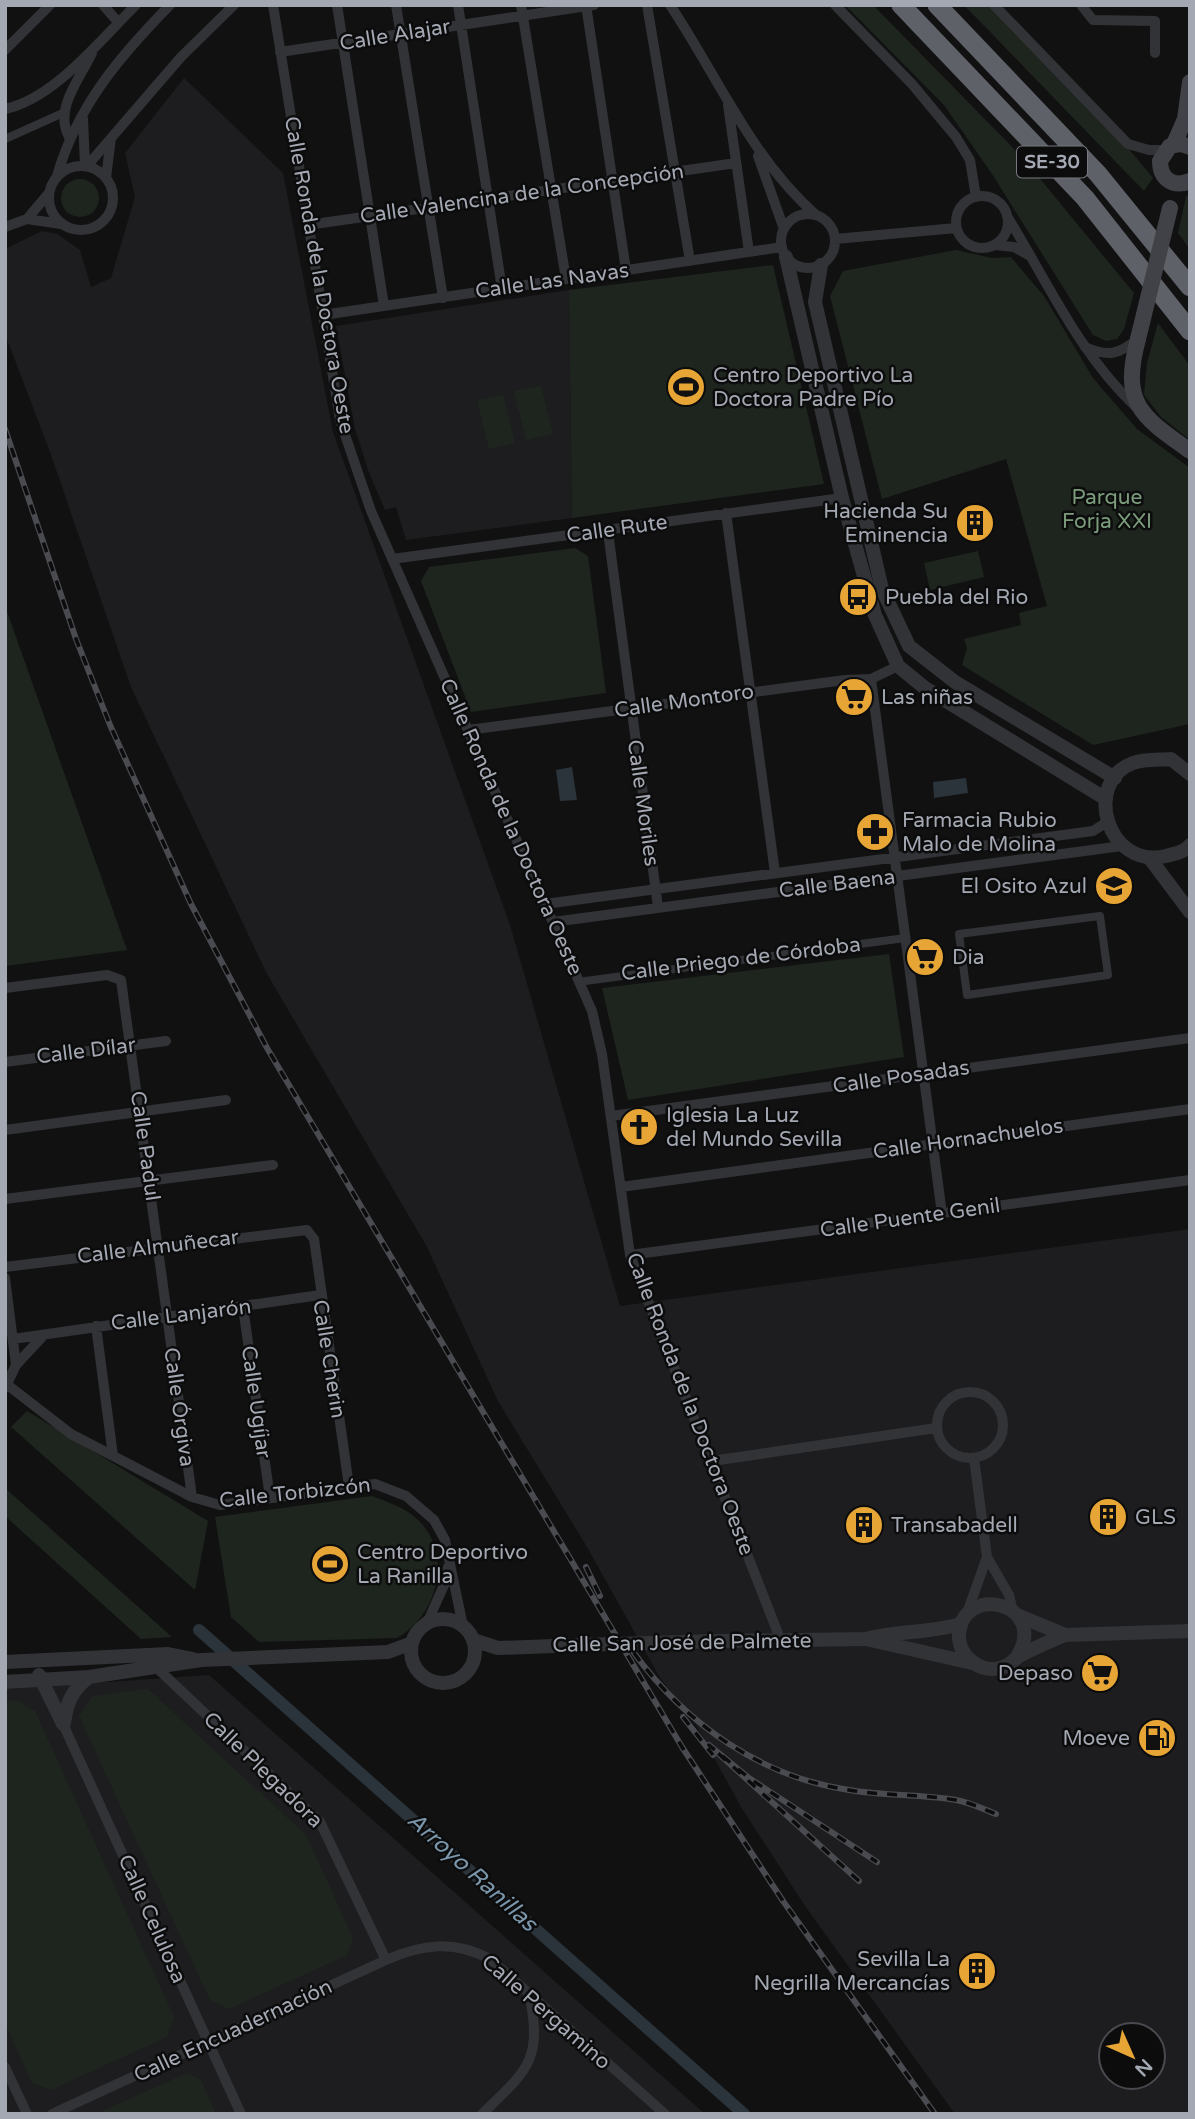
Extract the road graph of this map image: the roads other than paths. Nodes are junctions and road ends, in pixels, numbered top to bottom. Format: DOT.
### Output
graph roads {
  1 [pos="50,5"];
  2 [pos="103,5"];
  3 [pos="136,5"];
  4 [pos="170,5"];
  5 [pos="234,5"];
  6 [pos="272,5"];
  7 [pos="337,5"];
  8 [pos="396,5"];
  9 [pos="458,5"];
  10 [pos="647,5"];
  11 [pos="670,5"];
  12 [pos="835,5"];
  13 [pos="901,5"];
  14 [pos="937,5"];
  15 [pos="994,5"];
  16 [pos="588,6"];
  17 [pos="1083,6"];
  18 [pos="522,11"];
  19 [pos="118,22"];
  20 [pos="461,25"];
  21 [pos="401,34"];
  22 [pos="343,43"];
  23 [pos="95,48"];
  24 [pos="5,50"];
  25 [pos="280,52"];
  26 [pos="1155,54"];
  27 [pos="1190,82"];
  28 [pos="727,98"];
  29 [pos="5,109"];
  30 [pos="85,109"];
  31 [pos="63,113"];
  32 [pos="1188,127"];
  33 [pos="111,136"];
  34 [pos="69,137"];
  35 [pos="750,137"];
  36 [pos="5,139"];
  37 [pos="1177,147"];
  38 [pos="736,163"];
  39 [pos="86,166"];
  40 [pos="676,172"];
  41 [pos="57,176"];
  42 [pos="106,178"];
  43 [pos="612,181"];
  44 [pos="1180,182"];
  45 [pos="551,190"];
  46 [pos="49,193"];
  47 [pos="976,197"];
  48 [pos="488,199"];
  49 [pos="429,208"];
  50 [pos="816,215"];
  51 [pos="370,216"];
  52 [pos="1007,216"];
  53 [pos="27,219"];
  54 [pos="61,224"];
  55 [pos="308,225"];
  56 [pos="5,227"];
  57 [pos="956,228"];
  58 [pos="784,229"];
  59 [pos="835,239"];
  60 [pos="995,245"];
  61 [pos="784,252"];
  62 [pos="749,253"];
  63 [pos="1033,258"];
  64 [pos="690,261"];
  65 [pos="821,265"];
  66 [pos="626,270"];
  67 [pos="566,279"];
  68 [pos="1190,287"];
  69 [pos="502,289"];
  70 [pos="443,298"];
  71 [pos="384,306"];
  72 [pos="323,315"];
  73 [pos="1190,331"];
  74 [pos="1138,339"];
  75 [pos="1085,347"];
  76 [pos="1139,409"];
  77 [pos="1190,451"];
  78 [pos="842,498"];
  79 [pos="726,513"];
  80 [pos="608,532"];
  81 [pos="392,559"];
  82 [pos="898,666"];
  83 [pos="871,679"];
  84 [pos="750,692"];
  85 [pos="631,709"];
  86 [pos="468,730"];
  87 [pos="1190,774"];
  88 [pos="1115,778"];
  89 [pos="1106,799"];
  90 [pos="1107,822"];
  91 [pos="1190,845"];
  92 [pos="1122,846"];
  93 [pos="894,858"];
  94 [pos="1151,860"];
  95 [pos="775,873"];
  96 [pos="896,876"];
  97 [pos="655,889"];
  98 [pos="545,904"];
  99 [pos="658,907"];
  100 [pos="1190,912"];
  101 [pos="553,922"];
  102 [pos="905,938"];
  103 [pos="578,982"];
  104 [pos="5,988"];
  105 [pos="967,995"];
  106 [pos="1190,1038"];
  107 [pos="166,1041"];
  108 [pos="132,1046"];
  109 [pos="5,1062"];
  110 [pos="923,1074"];
  111 [pos="226,1100"];
  112 [pos="1190,1110"];
  113 [pos="139,1113"];
  114 [pos="611,1116"];
  115 [pos="5,1129"];
  116 [pos="933,1144"];
  117 [pos="273,1165"];
  118 [pos="1190,1180"];
  119 [pos="149,1181"];
  120 [pos="621,1187"];
  121 [pos="5,1199"];
  122 [pos="942,1214"];
  123 [pos="311,1232"];
  124 [pos="160,1248"];
  125 [pos="630,1255"];
  126 [pos="5,1267"];
  127 [pos="5,1278"];
  128 [pos="320,1295"];
  129 [pos="243,1307"];
  130 [pos="167,1317"];
  131 [pos="96,1326"];
  132 [pos="42,1337"];
  133 [pos="13,1339"];
  134 [pos="16,1365"];
  135 [pos="6,1385"];
  136 [pos="936,1428"];
  137 [pos="113,1456"];
  138 [pos="974,1458"];
  139 [pos="712,1461"];
  140 [pos="349,1486"];
  141 [pos="192,1497"];
  142 [pos="270,1498"];
  143 [pos="987,1557"];
  144 [pos="450,1561"];
  145 [pos="1015,1613"];
  146 [pos="964,1619"];
  147 [pos="427,1623"];
  148 [pos="463,1626"];
  149 [pos="1190,1631"];
  150 [pos="1065,1634"];
  151 [pos="866,1639"];
  152 [pos="473,1640"];
  153 [pos="781,1640"];
  154 [pos="412,1643"];
  155 [pos="498,1648"];
  156 [pos="388,1652"];
  157 [pos="1017,1657"];
  158 [pos="474,1659"];
  159 [pos="201,1660"];
  160 [pos="27,1661"];
  161 [pos="412,1661"];
  162 [pos="5,1662"];
  163 [pos="974,1664"];
  164 [pos="158,1669"];
  165 [pos="89,1677"];
  166 [pos="44,1681"];
  167 [pos="5,1682"];
  168 [pos="63,1724"];
  169 [pos="413,1948"];
  170 [pos="386,1960"];
  171 [pos="529,1993"];
  172 [pos="208,2042"];
  173 [pos="5,2067"];
  174 [pos="27,2114"];
  175 [pos="52,2114"];
  176 [pos="241,2114"];
  177 [pos="482,2114"];
  178 [pos="665,2114"];
  1 -- 24 [label="street"];
  2 -- 19 [label="street"];
  3 -- 19 [label="street"];
  4 -- 30 [label="street"];
  5 -- 33 [label="street"];
  6 -- 25 [label="street, Calle Ronda de la Doctora Oeste"];
  7 -- 22 [label="street"];
  8 -- 21 [label="street"];
  9 -- 20 [label="street"];
  10 -- 40 [label="street"];
  11 -- 28 [label="street"];
  12 -- 47 [label="street"];
  13 -- 73 [label="highway, SE-30"];
  14 -- 68 [label="highway, SE-30"];
  15 -- 37 [label="street"];
  16 -- 18 [label="street, Calle Alajar"];
  16 -- 43 [label="street"];
  17 -- 26 [label="street"];
  18 -- 20 [label="street, Calle Alajar"];
  18 -- 45 [label="street"];
  19 -- 23 [label="street"];
  20 -- 21 [label="street, Calle Alajar"];
  20 -- 48 [label="street"];
  21 -- 22 [label="street, Calle Alajar"];
  21 -- 49 [label="street"];
  22 -- 25 [label="street, Calle Alajar"];
  22 -- 51 [label="street"];
  23 -- 29 [label="street"];
  23 -- 31 [label="street"];
  25 -- 55 [label="street, Calle Ronda de la Doctora Oeste"];
  27 -- 32 [label="main road"];
  28 -- 35 [label="street"];
  28 -- 38 [label="street"];
  30 -- 34 [label="street"];
  30 -- 39 [label="street"];
  31 -- 34 [label="street"];
  31 -- 36 [label="street"];
  32 -- 37 [label="main road"];
  33 -- 39 [label="street"];
  33 -- 42 [label="street"];
  34 -- 41 [label="street"];
  35 -- 50 [label="street"];
  35 -- 58 [label="street"];
  37 -- 44 [label="main road"];
  38 -- 40 [label="street, Calle Valencina de la Concepción"];
  38 -- 62 [label="street"];
  39 -- 41 [label="street"];
  39 -- 42 [label="street"];
  40 -- 43 [label="street, Calle Valencina de la Concepción"];
  40 -- 64 [label="street"];
  41 -- 46 [label="street"];
  42 -- 54 [label="street"];
  43 -- 45 [label="street, Calle Valencina de la Concepción"];
  43 -- 66 [label="street"];
  44 -- 74 [label="main road, bridge"];
  45 -- 48 [label="street, Calle Valencina de la Concepción"];
  45 -- 67 [label="street"];
  46 -- 53 [label="street"];
  46 -- 54 [label="street"];
  47 -- 52 [label="street"];
  47 -- 57 [label="street"];
  48 -- 49 [label="street, Calle Valencina de la Concepción"];
  48 -- 69 [label="street"];
  49 -- 51 [label="street, Calle Valencina de la Concepción"];
  49 -- 70 [label="street"];
  50 -- 58 [label="street"];
  50 -- 59 [label="street"];
  51 -- 55 [label="street, Calle Valencina de la Concepción"];
  51 -- 71 [label="street"];
  52 -- 60 [label="street"];
  52 -- 63 [label="street"];
  53 -- 54 [label="street"];
  53 -- 56 [label="street"];
  55 -- 72 [label="street, Calle Ronda de la Doctora Oeste"];
  57 -- 59 [label="street"];
  57 -- 60 [label="street"];
  58 -- 61 [label="street"];
  59 -- 65 [label="street"];
  60 -- 63 [label="street"];
  61 -- 62 [label="street, Calle Las Navas"];
  61 -- 65 [label="street"];
  61 -- 78 [label="street"];
  62 -- 64 [label="street, Calle Las Navas"];
  63 -- 75 [label="street"];
  64 -- 66 [label="street, Calle Las Navas"];
  65 -- 88 [label="street"];
  66 -- 67 [label="street, Calle Las Navas"];
  67 -- 69 [label="street, Calle Las Navas"];
  69 -- 70 [label="street, Calle Las Navas"];
  70 -- 71 [label="street, Calle Las Navas"];
  71 -- 72 [label="street, Calle Las Navas"];
  72 -- 81 [label="street, Calle Ronda de la Doctora Oeste"];
  74 -- 75 [label="street"];
  74 -- 76 [label="main road"];
  75 -- 76 [label="street"];
  76 -- 77 [label="main road"];
  78 -- 79 [label="street, Calle Rute"];
  78 -- 82 [label="street"];
  79 -- 80 [label="street, Calle Rute"];
  79 -- 84 [label="street"];
  80 -- 81 [label="street, Calle Rute"];
  80 -- 85 [label="street, Calle Moriles"];
  81 -- 86 [label="street, Calle Ronda de la Doctora Oeste"];
  82 -- 83 [label="street, Calle Montoro"];
  82 -- 89 [label="street"];
  83 -- 84 [label="street, Calle Montoro"];
  83 -- 93 [label="street"];
  84 -- 85 [label="street, Calle Montoro"];
  84 -- 95 [label="street"];
  85 -- 86 [label="street, Calle Montoro"];
  85 -- 97 [label="street, Calle Moriles"];
  86 -- 98 [label="street, Calle Ronda de la Doctora Oeste"];
  87 -- 88 [label="street"];
  88 -- 89 [label="street"];
  89 -- 90 [label="street"];
  90 -- 92 [label="street"];
  90 -- 93 [label="street, Calle Baena"];
  91 -- 94 [label="street"];
  92 -- 94 [label="street"];
  92 -- 96 [label="street, Calle Baena"];
  93 -- 95 [label="street, Calle Baena"];
  93 -- 96 [label="street"];
  94 -- 100 [label="street"];
  95 -- 97 [label="street, Calle Baena"];
  96 -- 99 [label="street, Calle Baena"];
  96 -- 102 [label="street"];
  97 -- 98 [label="street, Calle Baena"];
  97 -- 99 [label="street, Calle Moriles"];
  98 -- 101 [label="street, Calle Ronda de la Doctora Oeste"];
  99 -- 101 [label="street, Calle Baena"];
  101 -- 103 [label="street, Calle Ronda de la Doctora Oeste"];
  102 -- 103 [label="street, Calle Priego de Córdoba"];
  102 -- 110 [label="street"];
  103 -- 114 [label="street, Calle Ronda de la Doctora Oeste"];
  104 -- 108 [label="street, Calle Padul"];
  105 -- 105 [label="street"];
  106 -- 110 [label="street, Calle Posadas"];
  107 -- 108 [label="street, Calle Dílar"];
  108 -- 109 [label="street, Calle Dílar"];
  108 -- 113 [label="street, Calle Padul"];
  110 -- 114 [label="street, Calle Posadas"];
  110 -- 116 [label="street"];
  111 -- 113 [label="street"];
  112 -- 116 [label="street, Calle Hornachuelos"];
  113 -- 115 [label="street"];
  113 -- 119 [label="street, Calle Padul"];
  114 -- 120 [label="street, Calle Ronda de la Doctora Oeste"];
  116 -- 120 [label="street, Calle Hornachuelos"];
  116 -- 122 [label="street"];
  117 -- 119 [label="street"];
  118 -- 122 [label="street, Calle Puente Genil"];
  119 -- 121 [label="street"];
  119 -- 124 [label="street, Calle Padul"];
  120 -- 125 [label="street, Calle Ronda de la Doctora Oeste"];
  122 -- 125 [label="street, Calle Puente Genil"];
  123 -- 124 [label="street, Calle Almuñecar"];
  123 -- 128 [label="street, Calle Cherin"];
  124 -- 126 [label="street, Calle Almuñecar"];
  124 -- 130 [label="street, Calle Padul"];
  125 -- 139 [label="street, Calle Ronda de la Doctora Oeste"];
  127 -- 133 [label="street"];
  128 -- 129 [label="street, Calle Lanjarón"];
  128 -- 140 [label="street, Calle Cherin"];
  129 -- 130 [label="street, Calle Lanjarón"];
  129 -- 142 [label="street, Calle Ugíjar"];
  130 -- 131 [label="street, Calle Lanjarón"];
  130 -- 141 [label="street, Calle Órgiva"];
  131 -- 132 [label="street, Calle Lanjarón"];
  131 -- 137 [label="street"];
  132 -- 133 [label="street, Calle Lanjarón"];
  132 -- 134 [label="street"];
  133 -- 134 [label="street"];
  134 -- 135 [label="street"];
  135 -- 137 [label="street, Calle Torbizcón"];
  136 -- 138 [label="street"];
  136 -- 138 [label="street"];
  136 -- 139 [label="street"];
  137 -- 141 [label="street, Calle Torbizcón"];
  138 -- 143 [label="street"];
  139 -- 153 [label="street, Calle Ronda de la Doctora Oeste"];
  140 -- 142 [label="street, Calle Torbizcón"];
  140 -- 144 [label="street, Calle Torbizcón"];
  141 -- 142 [label="street, Calle Torbizcón"];
  143 -- 145 [label="street"];
  143 -- 146 [label="street"];
  144 -- 147 [label="street"];
  144 -- 148 [label="street, Calle Torbizcón"];
  145 -- 146 [label="street"];
  145 -- 150 [label="street"];
  145 -- 157 [label="street"];
  146 -- 151 [label="street, Calle San José de Palmete"];
  146 -- 163 [label="street"];
  147 -- 148 [label="street"];
  147 -- 154 [label="street"];
  148 -- 152 [label="street"];
  149 -- 150 [label="street"];
  150 -- 157 [label="street"];
  151 -- 153 [label="street, Calle San José de Palmete"];
  151 -- 163 [label="street, Calle San José de Palmete"];
  152 -- 155 [label="street, Calle San José de Palmete"];
  152 -- 158 [label="street"];
  153 -- 155 [label="street, Calle San José de Palmete, bridge"];
  154 -- 156 [label="street"];
  154 -- 161 [label="street"];
  155 -- 158 [label="street, Calle San José de Palmete"];
  156 -- 159 [label="street"];
  156 -- 161 [label="street"];
  157 -- 163 [label="street"];
  158 -- 161 [label="street"];
  159 -- 160 [label="street"];
  159 -- 164 [label="street"];
  160 -- 162 [label="street"];
  160 -- 166 [label="street"];
  164 -- 165 [label="street"];
  164 -- 170 [label="street, Calle Plegadora"];
  165 -- 166 [label="street"];
  165 -- 168 [label="street"];
  166 -- 167 [label="street"];
  166 -- 168 [label="street"];
  168 -- 172 [label="street, Calle Celulosa"];
  169 -- 170 [label="street, Calle Encuadernación"];
  169 -- 171 [label="street, Calle Pergamino"];
  170 -- 172 [label="street, Calle Encuadernación"];
  171 -- 177 [label="street"];
  171 -- 178 [label="street, Calle Pergamino"];
  172 -- 175 [label="street, Calle Encuadernación"];
  172 -- 176 [label="street, Calle Celulosa"];
  173 -- 174 [label="street"];
}
